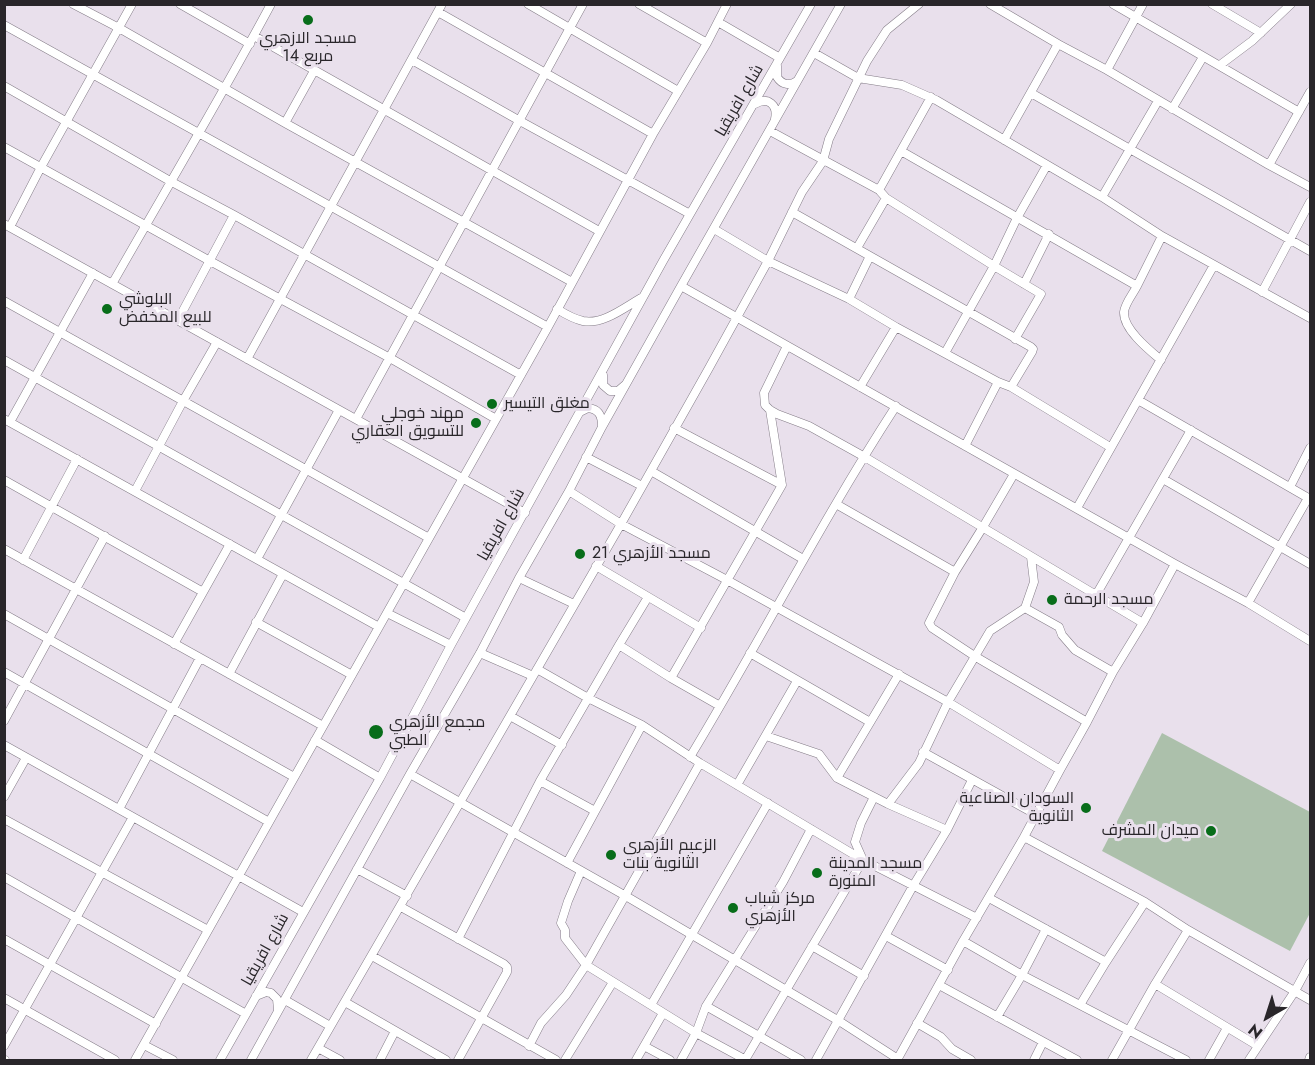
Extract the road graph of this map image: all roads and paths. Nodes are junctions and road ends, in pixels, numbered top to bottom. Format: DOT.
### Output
graph roads {
  1 [pos="73,4"];
  2 [pos="132,4"];
  3 [pos="180,4"];
  4 [pos="271,4"];
  5 [pos="528,4"];
  6 [pos="583,4"];
  7 [pos="639,4"];
  8 [pos="727,4"];
  9 [pos="811,4"];
  10 [pos="842,4"];
  11 [pos="919,4"];
  12 [pos="990,4"];
  13 [pos="1113,4"];
  14 [pos="1143,4"];
  15 [pos="1212,4"];
  16 [pos="1291,4"];
  17 [pos="440,8"];
  18 [pos="1136,17"];
  19 [pos="718,22"];
  20 [pos="4,25"];
  21 [pos="119,28"];
  22 [pos="570,28"];
  23 [pos="1261,33"];
  24 [pos="252,40"];
  25 [pos="707,43"];
  26 [pos="1059,44"];
  27 [pos="814,53"];
  28 [pos="1203,57"];
  29 [pos="412,60"];
  30 [pos="779,60"];
  31 [pos="1220,66"];
  32 [pos="1107,70"];
  33 [pos="314,71"];
  34 [pos="545,73"];
  35 [pos="94,75"];
  36 [pos="801,76"];
  37 [pos="858,78"];
  38 [pos="4,86"];
  39 [pos="225,89"];
  40 [pos="678,91"];
  41 [pos="1311,92"];
  42 [pos="1031,93"];
  43 [pos="932,97"];
  44 [pos="1158,101"];
  45 [pos="752,107"];
  46 [pos="1172,109"];
  47 [pos="384,110"];
  48 [pos="1299,112"];
  49 [pos="520,121"];
  50 [pos="67,122"];
  51 [pos="285,123"];
  52 [pos="772,128"];
  53 [pos="199,133"];
  54 [pos="653,134"];
  55 [pos="1004,140"];
  56 [pos="4,147"];
  57 [pos="1130,150"];
  58 [pos="901,151"];
  59 [pos="822,161"];
  60 [pos="356,162"];
  61 [pos="1047,165"];
  62 [pos="1269,165"];
  63 [pos="41,167"];
  64 [pos="492,172"];
  65 [pos="170,181"];
  66 [pos="628,181"];
  67 [pos="1311,187"];
  68 [pos="879,190"];
  69 [pos="1102,197"];
  70 [pos="886,198"];
  71 [pos="1311,202"];
  72 [pos="331,207"];
  73 [pos="792,212"];
  74 [pos="690,214"];
  75 [pos="234,215"];
  76 [pos="1017,218"];
  77 [pos="464,222"];
  78 [pos="146,225"];
  79 [pos="7,226"];
  80 [pos="714,229"];
  81 [pos="599,231"];
  82 [pos="1049,234"];
  83 [pos="1162,236"];
  84 [pos="1289,239"];
  85 [pos="857,248"];
  86 [pos="1311,251"];
  87 [pos="305,254"];
  88 [pos="870,256"];
  89 [pos="210,261"];
  90 [pos="768,261"];
  91 [pos="1214,265"];
  92 [pos="994,266"];
  93 [pos="440,267"];
  94 [pos="93,273"];
  95 [pos="572,282"];
  96 [pos="112,284"];
  97 [pos="1024,284"];
  98 [pos="681,286"];
  99 [pos="1137,286"];
  100 [pos="1262,292"];
  101 [pos="644,296"];
  102 [pos="281,298"];
  103 [pos="849,300"];
  104 [pos="4,301"];
  105 [pos="557,309"];
  106 [pos="968,311"];
  107 [pos="414,315"];
  108 [pos="736,317"];
  109 [pos="1311,318"];
  110 [pos="178,320"];
  111 [pos="548,327"];
  112 [pos="896,327"];
  113 [pos="59,332"];
  114 [pos="1015,339"];
  115 [pos="217,342"];
  116 [pos="787,346"];
  117 [pos="945,352"];
  118 [pos="390,358"];
  119 [pos="247,359"];
  120 [pos="4,360"];
  121 [pos="1161,360"];
  122 [pos="603,371"];
  123 [pos="520,375"];
  124 [pos="34,376"];
  125 [pos="998,382"];
  126 [pos="627,383"];
  127 [pos="860,387"];
  128 [pos="1011,387"];
  129 [pos="1138,400"];
  130 [pos="183,401"];
  131 [pos="896,406"];
  132 [pos="339,410"];
  133 [pos="770,410"];
  134 [pos="580,412"];
  135 [pos="356,419"];
  136 [pos="496,419"];
  137 [pos="7,420"];
  138 [pos="602,427"];
  139 [pos="674,428"];
  140 [pos="1191,430"];
  141 [pos="159,446"];
  142 [pos="965,446"];
  143 [pos="1110,447"];
  144 [pos="1311,448"];
  145 [pos="863,456"];
  146 [pos="586,457"];
  147 [pos="77,459"];
  148 [pos="306,470"];
  149 [pos="651,471"];
  150 [pos="1014,474"];
  151 [pos="462,478"];
  152 [pos="1162,479"];
  153 [pos="4,480"];
  154 [pos="782,485"];
  155 [pos="642,486"];
  156 [pos="1290,487"];
  157 [pos="570,490"];
  158 [pos="135,491"];
  159 [pos="1309,498"];
  160 [pos="837,504"];
  161 [pos="52,507"];
  162 [pos="1077,508"];
  163 [pos="525,513"];
  164 [pos="282,515"];
  165 [pos="621,524"];
  166 [pos="983,527"];
  167 [pos="756,531"];
  168 [pos="105,536"];
  169 [pos="429,538"];
  170 [pos="1128,538"];
  171 [pos="230,544"];
  172 [pos="1280,547"];
  173 [pos="4,549"];
  174 [pos="1031,557"];
  175 [pos="257,559"];
  176 [pos="803,559"];
  177 [pos="23,560"];
  178 [pos="1175,564"];
  179 [pos="1311,564"];
  180 [pos="596,566"];
  181 [pos="955,572"];
  182 [pos="283,574"];
  183 [pos="519,578"];
  184 [pos="728,580"];
  185 [pos="404,583"];
  186 [pos="76,589"];
  187 [pos="203,592"];
  188 [pos="1096,595"];
  189 [pos="648,597"];
  190 [pos="1248,603"];
  191 [pos="574,604"];
  192 [pos="775,607"];
  193 [pos="1025,608"];
  194 [pos="387,613"];
  195 [pos="4,614"];
  196 [pos="466,618"];
  197 [pos="256,622"];
  198 [pos="1143,623"];
  199 [pos="379,627"];
  200 [pos="701,628"];
  201 [pos="49,639"];
  202 [pos="1311,640"];
  203 [pos="174,644"];
  204 [pos="451,645"];
  205 [pos="619,645"];
  206 [pos="480,653"];
  207 [pos="750,653"];
  208 [pos="976,657"];
  209 [pos="200,658"];
  210 [pos="4,672"];
  211 [pos="1113,672"];
  212 [pos="535,673"];
  213 [pos="229,674"];
  214 [pos="899,674"];
  215 [pos="352,675"];
  216 [pos="671,678"];
  217 [pos="797,681"];
  218 [pos="25,683"];
  219 [pos="588,698"];
  220 [pos="948,702"];
  221 [pos="720,706"];
  222 [pos="173,709"];
  223 [pos="510,716"];
  224 [pos="4,720"];
  225 [pos="870,722"];
  226 [pos="1087,722"];
  227 [pos="642,725"];
  228 [pos="323,726"];
  229 [pos="766,736"];
  230 [pos="315,740"];
  231 [pos="562,745"];
  232 [pos="4,746"];
  233 [pos="923,753"];
  234 [pos="150,754"];
  235 [pos="690,757"];
  236 [pos="26,758"];
  237 [pos="700,763"];
  238 [pos="1059,770"];
  239 [pos="410,774"];
  240 [pos="294,777"];
  241 [pos="380,778"];
  242 [pos="837,778"];
  243 [pos="972,780"];
  244 [pos="540,781"];
  245 [pos="737,785"];
  246 [pos="4,797"];
  247 [pos="874,797"];
  248 [pos="460,802"];
  249 [pos="768,803"];
  250 [pos="888,804"];
  251 [pos="118,809"];
  252 [pos="595,812"];
  253 [pos="1035,814"];
  254 [pos="133,817"];
  255 [pos="5,821"];
  256 [pos="269,822"];
  257 [pos="811,830"];
  258 [pos="947,830"];
  259 [pos="514,833"];
  260 [pos="1024,837"];
  261 [pos="863,860"];
  262 [pos="567,863"];
  263 [pos="357,869"];
  264 [pos="581,871"];
  265 [pos="102,872"];
  266 [pos="239,876"];
  267 [pos="4,877"];
  268 [pos="914,886"];
  269 [pos="624,895"];
  270 [pos="407,896"];
  271 [pos="989,898"];
  272 [pos="1145,902"];
  273 [pos="401,907"];
  274 [pos="303,912"];
  275 [pos="76,918"];
  276 [pos="977,918"];
  277 [pos="1046,929"];
  278 [pos="208,930"];
  279 [pos="1188,930"];
  280 [pos="692,934"];
  281 [pos="886,936"];
  282 [pos="4,939"];
  283 [pos="458,939"];
  284 [pos="963,940"];
  285 [pos="812,946"];
  286 [pos="372,956"];
  287 [pos="735,960"];
  288 [pos="1106,962"];
  289 [pos="1311,963"];
  290 [pos="586,964"];
  291 [pos="50,965"];
  292 [pos="948,970"];
  293 [pos="1022,975"];
  294 [pos="864,976"];
  295 [pos="181,978"];
  296 [pos="613,982"];
  297 [pos="1155,984"];
  298 [pos="939,985"];
  299 [pos="786,990"];
  300 [pos="1295,991"];
  301 [pos="256,996"];
  302 [pos="4,999"];
  303 [pos="1311,999"];
  304 [pos="285,1000"];
  305 [pos="345,1002"];
  306 [pos="651,1005"];
  307 [pos="1080,1005"];
  308 [pos="706,1006"];
  309 [pos="25,1010"];
  310 [pos="278,1011"];
  311 [pos="663,1012"];
  312 [pos="246,1014"];
  313 [pos="997,1017"];
  314 [pos="481,1019"];
  315 [pos="838,1021"];
  316 [pos="917,1023"];
  317 [pos="156,1024"];
  318 [pos="330,1026"];
  319 [pos="1227,1028"];
  320 [pos="396,1031"];
  321 [pos="1128,1031"];
  322 [pos="696,1033"];
  323 [pos="759,1037"];
  324 [pos="1044,1042"];
  325 [pos="144,1045"];
  326 [pos="4,1046"];
  327 [pos="529,1046"];
  328 [pos="644,1046"];
  329 [pos="1258,1046"];
  330 [pos="318,1048"];
  331 [pos="1175,1058"];
  332 [pos="115,1060"];
  333 [pos="135,1060"];
  334 [pos="173,1060"];
  335 [pos="220,1060"];
  336 [pos="251,1060"];
  337 [pos="311,1060"];
  338 [pos="340,1060"];
  339 [pos="380,1060"];
  340 [pos="446,1060"];
  341 [pos="458,1060"];
  342 [pos="556,1060"];
  343 [pos="565,1060"];
  344 [pos="636,1060"];
  345 [pos="670,1060"];
  346 [pos="681,1060"];
  347 [pos="745,1060"];
  348 [pos="801,1060"];
  349 [pos="816,1060"];
  350 [pos="898,1060"];
  351 [pos="971,1060"];
  352 [pos="1034,1060"];
  353 [pos="1077,1060"];
  354 [pos="1112,1060"];
  355 [pos="1186,1060"];
  356 [pos="1209,1060"];
  357 [pos="1249,1060"];
  1 -- 21 [label="street"];
  2 -- 21 [label="street"];
  3 -- 24 [label="street"];
  4 -- 24 [label="street"];
  5 -- 22 [label="street"];
  6 -- 22 [label="street"];
  7 -- 25 [label="street"];
  8 -- 19 [label="street"];
  9 -- 30 [label="street, شارع افريقيا"];
  10 -- 27 [label="street"];
  11 -- 37 [label="street"];
  12 -- 26 [label="street"];
  13 -- 18 [label="street"];
  14 -- 18 [label="street"];
  15 -- 23 [label="street"];
  16 -- 23 [label="street"];
  17 -- 29 [label="street"];
  17 -- 34 [label="street"];
  18 -- 28 [label="street"];
  18 -- 32 [label="street"];
  19 -- 25 [label="street"];
  19 -- 30 [label="street"];
  20 -- 35 [label="street"];
  21 -- 35 [label="street"];
  21 -- 39 [label="street"];
  22 -- 34 [label="street"];
  22 -- 40 [label="street"];
  23 -- 31 [label="street"];
  24 -- 33 [label="street"];
  24 -- 39 [label="street"];
  25 -- 40 [label="street"];
  26 -- 32 [label="street"];
  26 -- 42 [label="street"];
  27 -- 36 [label="street"];
  27 -- 37 [label="street"];
  28 -- 31 [label="street"];
  28 -- 46 [label="street"];
  29 -- 47 [label="street"];
  29 -- 49 [label="street"];
  30 -- 36 [label="street"];
  30 -- 45 [label="street, شارع افريقيا"];
  31 -- 48 [label="street"];
  32 -- 44 [label="street"];
  33 -- 47 [label="street"];
  33 -- 51 [label="street"];
  34 -- 49 [label="street"];
  34 -- 54 [label="street"];
  35 -- 50 [label="street"];
  35 -- 53 [label="street"];
  36 -- 52 [label="street"];
  37 -- 43 [label="street"];
  37 -- 59 [label="street"];
  38 -- 50 [label="street"];
  39 -- 51 [label="street"];
  39 -- 53 [label="street"];
  40 -- 54 [label="street"];
  41 -- 48 [label="street"];
  42 -- 55 [label="street"];
  42 -- 57 [label="street"];
  43 -- 55 [label="street"];
  43 -- 58 [label="street"];
  44 -- 46 [label="street"];
  44 -- 57 [label="street"];
  45 -- 52 [label="street"];
  45 -- 74 [label="street, شارع افريقيا"];
  46 -- 62 [label="street"];
  47 -- 60 [label="street"];
  47 -- 64 [label="street"];
  48 -- 62 [label="street"];
  49 -- 64 [label="street"];
  49 -- 66 [label="street"];
  50 -- 63 [label="street"];
  50 -- 65 [label="street"];
  51 -- 60 [label="street"];
  52 -- 59 [label="street"];
  52 -- 80 [label="street"];
  53 -- 65 [label="street"];
  53 -- 72 [label="street"];
  54 -- 66 [label="street"];
  55 -- 61 [label="street"];
  56 -- 63 [label="street"];
  57 -- 69 [label="street"];
  57 -- 84 [label="street"];
  58 -- 68 [label="street"];
  58 -- 76 [label="street"];
  59 -- 68 [label="street"];
  59 -- 73 [label="street"];
  60 -- 72 [label="street"];
  60 -- 77 [label="street"];
  61 -- 69 [label="street"];
  61 -- 76 [label="street"];
  62 -- 67 [label="street"];
  63 -- 78 [label="street"];
  63 -- 79 [label="street"];
  64 -- 77 [label="street"];
  64 -- 81 [label="street"];
  65 -- 75 [label="street"];
  65 -- 78 [label="street"];
  66 -- 74 [label="street"];
  66 -- 81 [label="street"];
  68 -- 70 [label="street"];
  69 -- 83 [label="street"];
  70 -- 85 [label="street"];
  70 -- 92 [label="street"];
  71 -- 84 [label="street"];
  72 -- 87 [label="street"];
  72 -- 93 [label="street"];
  73 -- 85 [label="street"];
  73 -- 90 [label="street"];
  74 -- 101 [label="street, شارع افريقيا"];
  75 -- 87 [label="street"];
  75 -- 89 [label="street"];
  76 -- 82 [label="street"];
  76 -- 92 [label="street"];
  77 -- 93 [label="street"];
  77 -- 95 [label="street"];
  78 -- 89 [label="street"];
  78 -- 96 [label="street"];
  79 -- 94 [label="street"];
  80 -- 90 [label="street"];
  80 -- 98 [label="street"];
  81 -- 95 [label="street"];
  82 -- 97 [label="street"];
  82 -- 99 [label="street"];
  83 -- 91 [label="street"];
  83 -- 99 [label="street"];
  84 -- 86 [label="street"];
  84 -- 100 [label="street"];
  85 -- 88 [label="street"];
  87 -- 102 [label="street"];
  87 -- 107 [label="street"];
  88 -- 103 [label="street"];
  88 -- 106 [label="street"];
  89 -- 102 [label="street"];
  89 -- 110 [label="street"];
  90 -- 103 [label="street"];
  90 -- 108 [label="street"];
  91 -- 100 [label="street"];
  91 -- 121 [label="street"];
  92 -- 97 [label="street"];
  92 -- 106 [label="street"];
  93 -- 107 [label="street"];
  93 -- 111 [label="street"];
  94 -- 96 [label="street"];
  94 -- 113 [label="street"];
  95 -- 105 [label="street"];
  96 -- 110 [label="street"];
  97 -- 114 [label="street"];
  98 -- 108 [label="street"];
  98 -- 126 [label="street"];
  99 -- 121 [label="street"];
  100 -- 109 [label="street"];
  101 -- 105 [label="street"];
  101 -- 122 [label="street, شارع افريقيا"];
  102 -- 118 [label="street"];
  102 -- 119 [label="street"];
  103 -- 112 [label="street"];
  104 -- 113 [label="street"];
  105 -- 111 [label="street"];
  106 -- 114 [label="street"];
  106 -- 117 [label="street"];
  107 -- 118 [label="street"];
  107 -- 123 [label="street"];
  108 -- 116 [label="street"];
  108 -- 139 [label="street"];
  110 -- 115 [label="street"];
  111 -- 123 [label="street"];
  112 -- 117 [label="street"];
  112 -- 127 [label="street"];
  113 -- 124 [label="street"];
  113 -- 130 [label="street"];
  114 -- 128 [label="street"];
  115 -- 119 [label="street"];
  115 -- 130 [label="street"];
  116 -- 127 [label="street"];
  116 -- 133 [label="street"];
  117 -- 125 [label="street"];
  118 -- 135 [label="street"];
  118 -- 136 [label="street"];
  119 -- 132 [label="street"];
  120 -- 124 [label="street"];
  121 -- 129 [label="street"];
  122 -- 126 [label="street"];
  122 -- 134 [label="street, شارع افريقيا"];
  123 -- 136 [label="street"];
  124 -- 137 [label="street"];
  124 -- 141 [label="street"];
  125 -- 128 [label="street"];
  125 -- 142 [label="street"];
  126 -- 138 [label="street"];
  127 -- 131 [label="street"];
  128 -- 143 [label="street"];
  129 -- 140 [label="street"];
  129 -- 143 [label="street"];
  130 -- 141 [label="street"];
  130 -- 148 [label="street"];
  131 -- 142 [label="street"];
  131 -- 145 [label="street"];
  132 -- 135 [label="street"];
  132 -- 148 [label="street"];
  133 -- 145 [label="street"];
  133 -- 154 [label="street"];
  134 -- 138 [label="street"];
  134 -- 163 [label="street, شارع افريقيا"];
  135 -- 151 [label="street"];
  136 -- 151 [label="street"];
  137 -- 147 [label="street"];
  138 -- 146 [label="street"];
  139 -- 149 [label="street"];
  139 -- 154 [label="street"];
  140 -- 152 [label="street"];
  140 -- 156 [label="street"];
  141 -- 158 [label="street"];
  141 -- 164 [label="street"];
  142 -- 150 [label="street"];
  143 -- 162 [label="street"];
  144 -- 156 [label="street"];
  145 -- 160 [label="street"];
  145 -- 166 [label="street"];
  146 -- 155 [label="street"];
  146 -- 157 [label="street"];
  147 -- 158 [label="street"];
  147 -- 161 [label="street"];
  148 -- 164 [label="street"];
  148 -- 169 [label="street"];
  149 -- 155 [label="street"];
  149 -- 167 [label="street"];
  150 -- 162 [label="street"];
  150 -- 166 [label="street"];
  151 -- 163 [label="street"];
  151 -- 169 [label="street"];
  152 -- 170 [label="street"];
  152 -- 172 [label="street"];
  153 -- 161 [label="street"];
  154 -- 167 [label="street"];
  155 -- 165 [label="street"];
  156 -- 159 [label="street"];
  157 -- 165 [label="street"];
  157 -- 183 [label="street"];
  158 -- 171 [label="street"];
  159 -- 172 [label="street"];
  160 -- 176 [label="street"];
  160 -- 181 [label="street"];
  161 -- 168 [label="street"];
  161 -- 177 [label="street"];
  162 -- 170 [label="street"];
  163 -- 196 [label="street, شارع افريقيا"];
  164 -- 175 [label="street"];
  164 -- 185 [label="street"];
  165 -- 180 [label="street"];
  165 -- 184 [label="street"];
  166 -- 174 [label="street"];
  166 -- 181 [label="street"];
  167 -- 176 [label="street"];
  167 -- 184 [label="street"];
  168 -- 186 [label="street"];
  168 -- 187 [label="street"];
  169 -- 185 [label="street"];
  170 -- 178 [label="street"];
  170 -- 188 [label="street"];
  171 -- 175 [label="street"];
  171 -- 187 [label="street"];
  172 -- 179 [label="street"];
  172 -- 190 [label="street"];
  173 -- 177 [label="street"];
  174 -- 188 [label="street"];
  174 -- 193 [label="street"];
  175 -- 182 [label="street"];
  176 -- 192 [label="street"];
  177 -- 186 [label="street"];
  178 -- 190 [label="street"];
  178 -- 198 [label="street"];
  180 -- 189 [label="street"];
  180 -- 191 [label="street"];
  181 -- 208 [label="street"];
  182 -- 197 [label="street"];
  182 -- 199 [label="street"];
  183 -- 191 [label="street"];
  183 -- 206 [label="street"];
  184 -- 192 [label="street"];
  184 -- 200 [label="street"];
  185 -- 194 [label="street"];
  185 -- 196 [label="street"];
  186 -- 201 [label="street"];
  186 -- 203 [label="street"];
  187 -- 203 [label="street"];
  188 -- 198 [label="street"];
  189 -- 200 [label="street"];
  189 -- 205 [label="street"];
  190 -- 202 [label="street"];
  191 -- 212 [label="street"];
  192 -- 207 [label="street"];
  192 -- 214 [label="street"];
  193 -- 208 [label="street"];
  193 -- 211 [label="street"];
  194 -- 199 [label="street"];
  194 -- 204 [label="street"];
  195 -- 201 [label="street"];
  196 -- 204 [label="street, شارع افريقيا"];
  197 -- 213 [label="street"];
  197 -- 215 [label="street"];
  198 -- 211 [label="street"];
  199 -- 215 [label="street"];
  200 -- 216 [label="street"];
  201 -- 218 [label="street"];
  201 -- 222 [label="street"];
  203 -- 209 [label="street"];
  204 -- 241 [label="street, شارع افريقيا"];
  205 -- 216 [label="street"];
  205 -- 219 [label="street"];
  206 -- 212 [label="street"];
  206 -- 239 [label="street"];
  207 -- 217 [label="street"];
  207 -- 221 [label="street"];
  208 -- 220 [label="street"];
  208 -- 226 [label="street"];
  209 -- 213 [label="street"];
  209 -- 222 [label="street"];
  210 -- 218 [label="street"];
  211 -- 226 [label="street"];
  212 -- 219 [label="street"];
  212 -- 223 [label="street"];
  213 -- 228 [label="street"];
  214 -- 220 [label="street"];
  214 -- 225 [label="street"];
  215 -- 228 [label="street"];
  216 -- 221 [label="street"];
  217 -- 225 [label="street"];
  217 -- 229 [label="street"];
  218 -- 224 [label="street"];
  218 -- 234 [label="street"];
  219 -- 227 [label="street"];
  219 -- 231 [label="street"];
  220 -- 233 [label="street"];
  220 -- 238 [label="street"];
  221 -- 235 [label="street"];
  222 -- 234 [label="street"];
  222 -- 240 [label="street"];
  223 -- 231 [label="street"];
  223 -- 248 [label="street"];
  225 -- 242 [label="street"];
  226 -- 238 [label="street"];
  227 -- 235 [label="street"];
  227 -- 252 [label="street"];
  228 -- 230 [label="street"];
  229 -- 242 [label="street"];
  229 -- 245 [label="street"];
  230 -- 240 [label="street"];
  230 -- 241 [label="street"];
  231 -- 244 [label="street"];
  232 -- 236 [label="street"];
  233 -- 243 [label="street"];
  233 -- 250 [label="street"];
  234 -- 251 [label="street"];
  234 -- 256 [label="street"];
  235 -- 237 [label="street"];
  236 -- 246 [label="street"];
  236 -- 251 [label="street"];
  237 -- 245 [label="street"];
  237 -- 269 [label="street"];
  238 -- 253 [label="street"];
  239 -- 248 [label="street"];
  239 -- 263 [label="street"];
  240 -- 256 [label="street"];
  241 -- 274 [label="street, شارع افريقيا"];
  242 -- 247 [label="street"];
  243 -- 253 [label="street"];
  243 -- 258 [label="street"];
  244 -- 252 [label="street"];
  244 -- 259 [label="street"];
  245 -- 249 [label="street"];
  247 -- 250 [label="street"];
  247 -- 261 [label="street"];
  248 -- 259 [label="street"];
  248 -- 270 [label="street"];
  249 -- 257 [label="street"];
  249 -- 280 [label="street"];
  250 -- 258 [label="street"];
  251 -- 254 [label="street"];
  252 -- 262 [label="street"];
  253 -- 260 [label="street"];
  254 -- 265 [label="street"];
  254 -- 266 [label="street"];
  255 -- 265 [label="street"];
  256 -- 266 [label="street"];
  257 -- 261 [label="street"];
  257 -- 287 [label="street"];
  258 -- 268 [label="street"];
  259 -- 262 [label="street"];
  259 -- 283 [label="street"];
  260 -- 271 [label="street"];
  260 -- 272 [label="street"];
  261 -- 268 [label="street"];
  261 -- 285 [label="street"];
  262 -- 264 [label="street"];
  263 -- 270 [label="street"];
  263 -- 304 [label="street"];
  264 -- 269 [label="street"];
  264 -- 290 [label="street"];
  265 -- 275 [label="street"];
  265 -- 278 [label="street"];
  266 -- 274 [label="street"];
  266 -- 278 [label="street"];
  267 -- 275 [label="street"];
  268 -- 276 [label="street"];
  268 -- 281 [label="street"];
  269 -- 280 [label="street"];
  269 -- 290 [label="street"];
  270 -- 273 [label="street"];
  271 -- 276 [label="street"];
  271 -- 277 [label="street"];
  272 -- 279 [label="street"];
  272 -- 288 [label="street"];
  273 -- 283 [label="street"];
  273 -- 286 [label="street"];
  274 -- 301 [label="street, شارع افريقيا"];
  275 -- 291 [label="street"];
  275 -- 295 [label="street"];
  276 -- 284 [label="street"];
  277 -- 288 [label="street"];
  277 -- 293 [label="street"];
  278 -- 295 [label="street"];
  279 -- 297 [label="street"];
  279 -- 300 [label="street"];
  280 -- 287 [label="street"];
  280 -- 306 [label="street"];
  281 -- 292 [label="street"];
  281 -- 294 [label="street"];
  282 -- 291 [label="street"];
  283 -- 314 [label="street"];
  284 -- 292 [label="street"];
  284 -- 293 [label="street"];
  285 -- 294 [label="street"];
  285 -- 299 [label="street"];
  286 -- 305 [label="street"];
  286 -- 314 [label="street"];
  287 -- 299 [label="street"];
  287 -- 308 [label="street"];
  288 -- 307 [label="street"];
  289 -- 300 [label="street"];
  290 -- 296 [label="street"];
  290 -- 327 [label="street"];
  291 -- 309 [label="street"];
  291 -- 317 [label="street"];
  292 -- 298 [label="street"];
  293 -- 307 [label="street"];
  293 -- 313 [label="street"];
  294 -- 315 [label="street"];
  295 -- 312 [label="street"];
  295 -- 317 [label="street"];
  296 -- 306 [label="street"];
  296 -- 343 [label="street"];
  297 -- 319 [label="street"];
  297 -- 321 [label="street"];
  298 -- 313 [label="street"];
  298 -- 316 [label="street"];
  299 -- 315 [label="street"];
  299 -- 323 [label="street"];
  300 -- 303 [label="street"];
  300 -- 329 [label="street"];
  301 -- 310 [label="street"];
  301 -- 312 [label="street, شارع افريقيا"];
  302 -- 309 [label="street"];
  304 -- 310 [label="street"];
  304 -- 318 [label="street"];
  305 -- 318 [label="street"];
  305 -- 320 [label="street"];
  306 -- 311 [label="street"];
  307 -- 321 [label="street"];
  308 -- 322 [label="street"];
  308 -- 323 [label="street"];
  309 -- 326 [label="street"];
  309 -- 332 [label="street"];
  310 -- 336 [label="street"];
  311 -- 322 [label="street"];
  311 -- 328 [label="street"];
  312 -- 335 [label="street, شارع افريقيا"];
  313 -- 324 [label="street"];
  314 -- 327 [label="street"];
  314 -- 341 [label="street"];
  315 -- 349 [label="street"];
  315 -- 350 [label="street"];
  316 -- 350 [label="street"];
  316 -- 351 [label="street"];
  317 -- 325 [label="street"];
  318 -- 330 [label="street"];
  319 -- 329 [label="street"];
  319 -- 356 [label="street"];
  320 -- 339 [label="street"];
  320 -- 340 [label="street"];
  321 -- 331 [label="street"];
  321 -- 354 [label="street"];
  322 -- 346 [label="street"];
  322 -- 347 [label="street"];
  323 -- 347 [label="street"];
  323 -- 348 [label="street"];
  324 -- 352 [label="street"];
  324 -- 353 [label="street"];
  325 -- 333 [label="street"];
  325 -- 334 [label="street"];
  327 -- 342 [label="street"];
  328 -- 344 [label="street"];
  328 -- 345 [label="street"];
  329 -- 357 [label="street"];
  330 -- 337 [label="street"];
  330 -- 338 [label="street"];
  331 -- 355 [label="street"];
}
